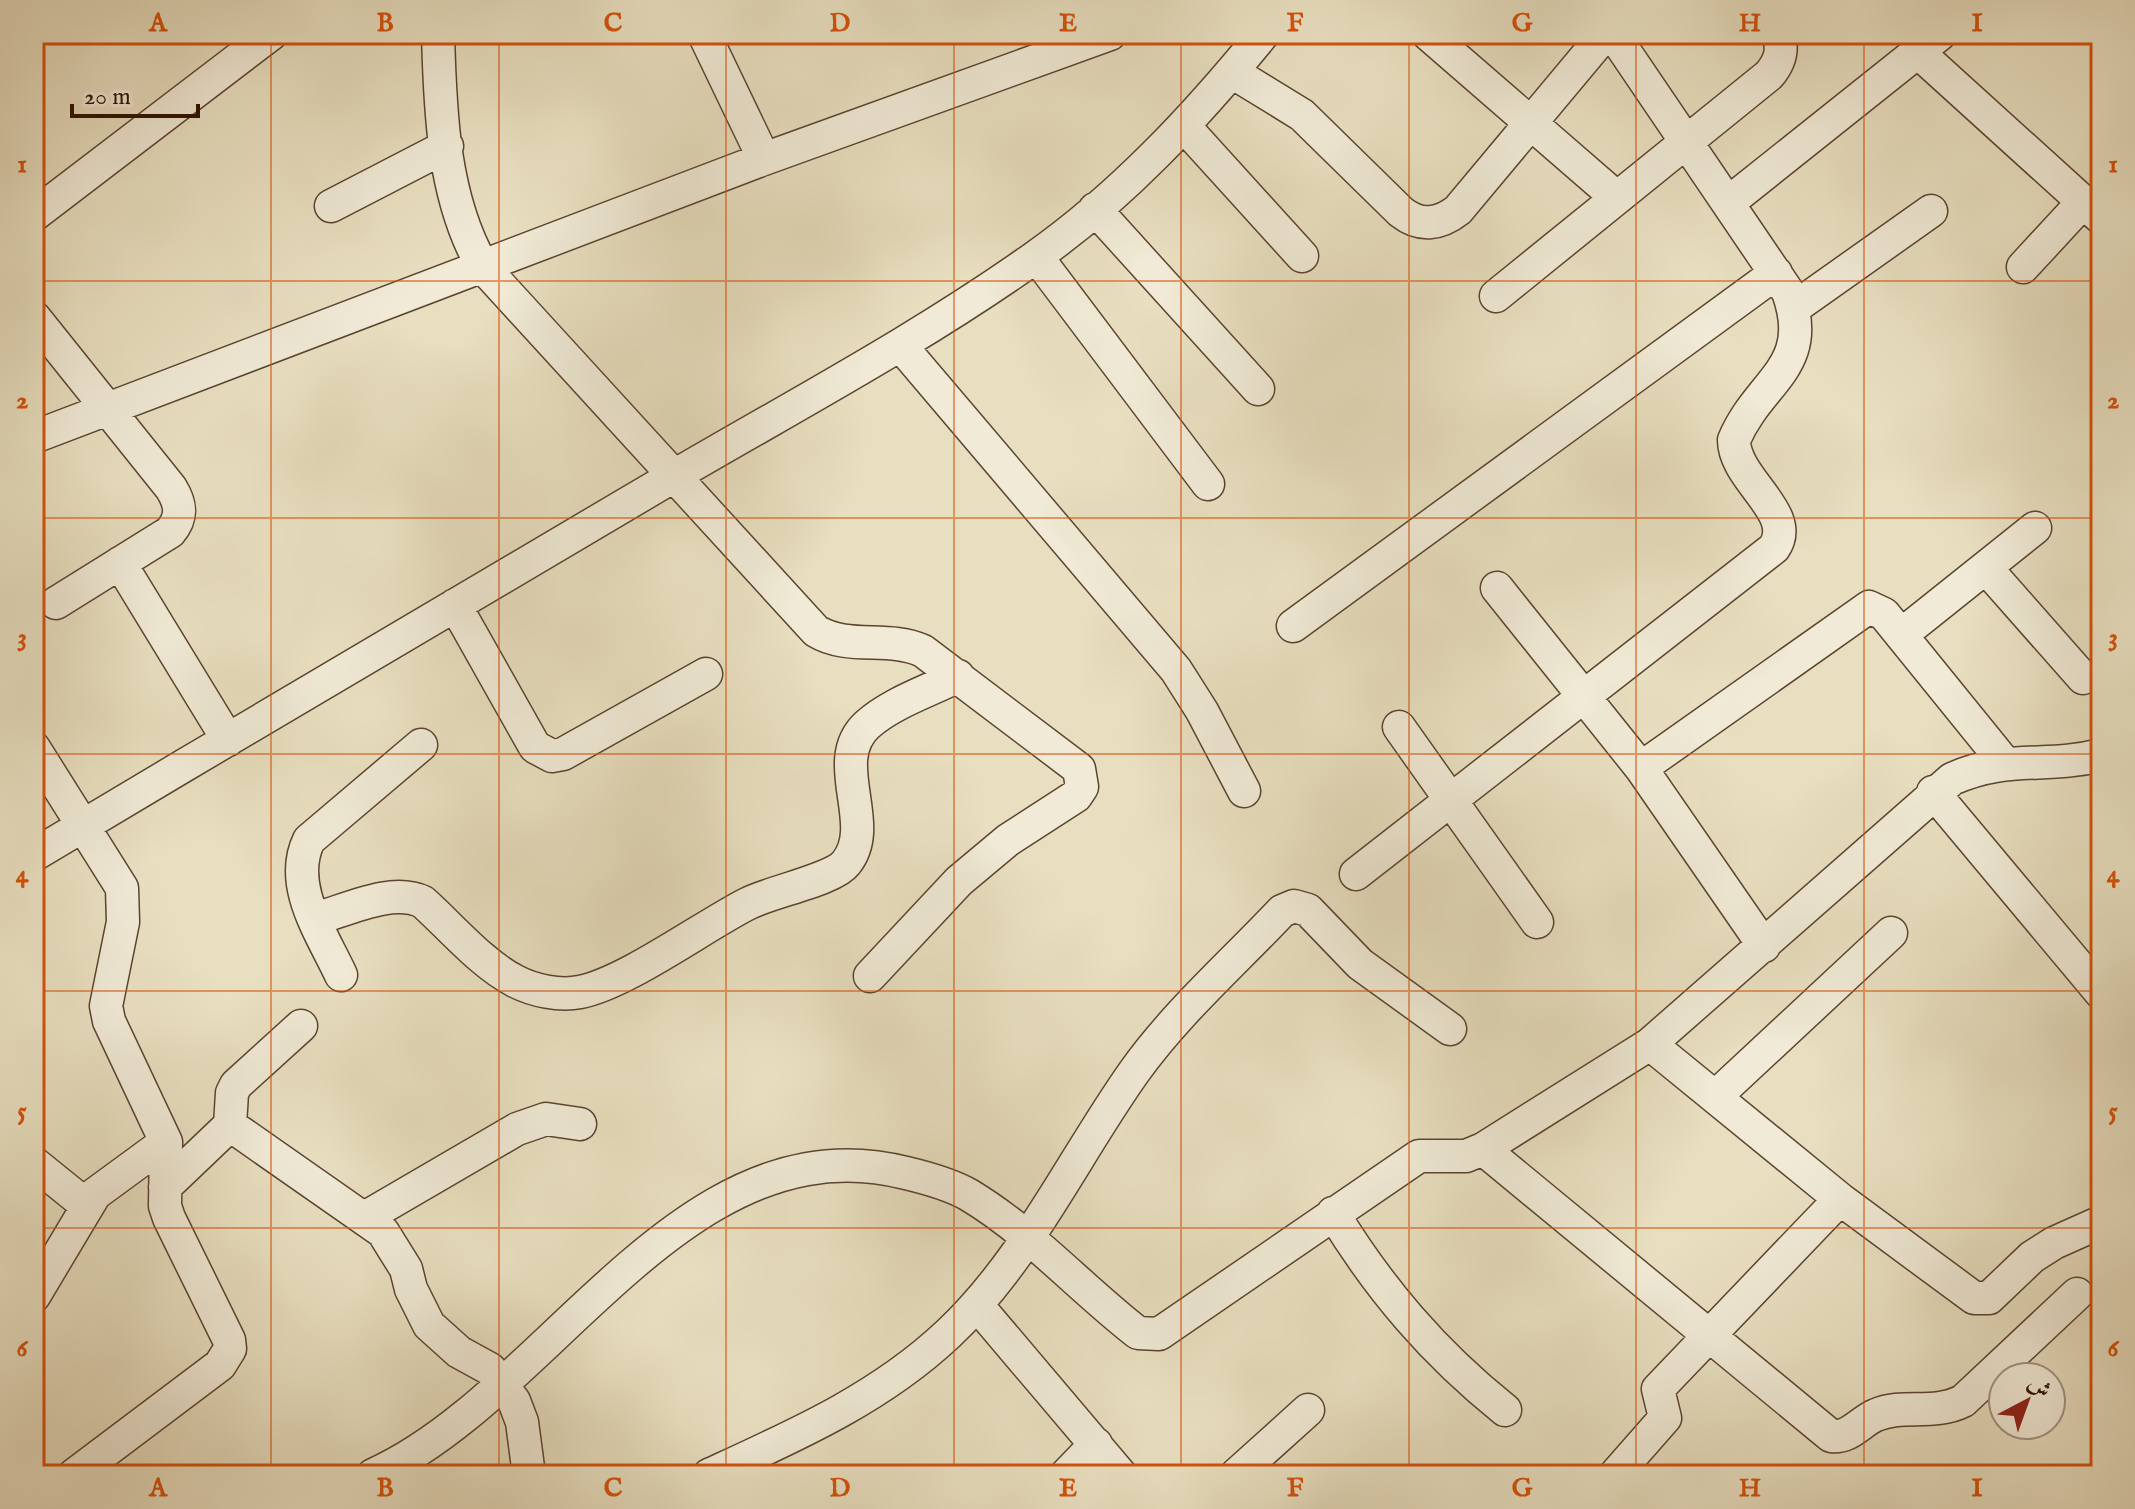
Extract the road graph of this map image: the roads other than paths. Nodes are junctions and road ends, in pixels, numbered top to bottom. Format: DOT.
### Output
graph roads {
  1 [pos="271,34"];
  2 [pos="438,34"];
  3 [pos="704,34"];
  4 [pos="1110,34"];
  5 [pos="1263,34"];
  6 [pos="1428,34"];
  7 [pos="1605,34"];
  8 [pos="1613,34"];
  9 [pos="1780,35"];
  10 [pos="1930,44"];
  11 [pos="1232,72"];
  12 [pos="1531,121"];
  13 [pos="1184,126"];
  14 [pos="1687,142"];
  15 [pos="447,146"];
  16 [pos="764,159"];
  17 [pos="1617,198"];
  18 [pos="1728,203"];
  19 [pos="331,206"];
  20 [pos="1095,209"];
  21 [pos="2092,210"];
  22 [pos="1931,211"];
  23 [pos="34,215"];
  24 [pos="1302,256"];
  25 [pos="1037,257"];
  26 [pos="483,267"];
  27 [pos="2023,267"];
  28 [pos="1776,273"];
  29 [pos="1496,296"];
  30 [pos="1794,308"];
  31 [pos="34,317"];
  32 [pos="901,346"];
  33 [pos="1258,389"];
  34 [pos="106,407"];
  35 [pos="34,437"];
  36 [pos="674,476"];
  37 [pos="1208,484"];
  38 [pos="2035,528"];
  39 [pos="120,563"];
  40 [pos="1986,568"];
  41 [pos="1497,588"];
  42 [pos="56,603"];
  43 [pos="455,605"];
  44 [pos="1293,626"];
  45 [pos="1901,635"];
  46 [pos="706,674"];
  47 [pos="958,676"];
  48 [pos="2083,678"];
  49 [pos="1586,695"];
  50 [pos="1399,727"];
  51 [pos="228,740"];
  52 [pos="421,745"];
  53 [pos="34,748"];
  54 [pos="2101,755"];
  55 [pos="2004,762"];
  56 [pos="1641,768"];
  57 [pos="1244,791"];
  58 [pos="1933,792"];
  59 [pos="1451,800"];
  60 [pos="85,825"];
  61 [pos="34,855"];
  62 [pos="1356,874"];
  63 [pos="315,919"];
  64 [pos="1537,922"];
  65 [pos="1891,933"];
  66 [pos="1764,946"];
  67 [pos="341,975"];
  68 [pos="870,976"];
  69 [pos="2101,993"];
  70 [pos="301,1026"];
  71 [pos="1450,1029"];
  72 [pos="1650,1044"];
  73 [pos="1715,1097"];
  74 [pos="580,1124"];
  75 [pos="230,1125"];
  76 [pos="166,1142"];
  77 [pos="1483,1149"];
  78 [pos="34,1163"];
  79 [pos="165,1187"];
  80 [pos="1840,1199"];
  81 [pos="86,1205"];
  82 [pos="1333,1213"];
  83 [pos="366,1217"];
  84 [pos="2101,1222"];
  85 [pos="1027,1235"];
  86 [pos="2077,1294"];
  87 [pos="34,1296"];
  88 [pos="977,1305"];
  89 [pos="1709,1338"];
  90 [pos="502,1382"];
  91 [pos="1308,1410"];
  92 [pos="1505,1410"];
  93 [pos="1096,1444"];
  94 [pos="74,1475"];
  95 [pos="373,1475"];
  96 [pos="529,1475"];
  97 [pos="709,1475"];
  98 [pos="1066,1475"];
  99 [pos="1121,1475"];
  100 [pos="1236,1475"];
  101 [pos="1615,1475"];
  1 -- 23 [label="street"];
  2 -- 15 [label="street"];
  3 -- 16 [label="street"];
  4 -- 16 [label="street"];
  5 -- 11 [label="street"];
  6 -- 12 [label="street"];
  7 -- 12 [label="street"];
  8 -- 14 [label="street"];
  9 -- 14 [label="street"];
  10 -- 18 [label="street"];
  10 -- 21 [label="street"];
  11 -- 12 [label="street"];
  11 -- 13 [label="street"];
  12 -- 17 [label="street"];
  13 -- 20 [label="street"];
  13 -- 24 [label="street"];
  14 -- 17 [label="street"];
  14 -- 18 [label="street"];
  15 -- 19 [label="street"];
  15 -- 26 [label="street"];
  16 -- 26 [label="street"];
  17 -- 29 [label="street"];
  18 -- 28 [label="street"];
  20 -- 25 [label="street"];
  20 -- 33 [label="street"];
  21 -- 27 [label="street"];
  22 -- 30 [label="street"];
  25 -- 32 [label="street"];
  25 -- 37 [label="street"];
  26 -- 34 [label="street"];
  26 -- 36 [label="street"];
  28 -- 30 [label="street"];
  28 -- 44 [label="street"];
  30 -- 49 [label="street"];
  31 -- 34 [label="street"];
  32 -- 36 [label="street"];
  32 -- 57 [label="street"];
  34 -- 35 [label="street"];
  34 -- 39 [label="street"];
  36 -- 43 [label="street"];
  36 -- 47 [label="street"];
  38 -- 40 [label="street"];
  39 -- 42 [label="street"];
  39 -- 51 [label="street"];
  40 -- 45 [label="street"];
  40 -- 48 [label="street"];
  41 -- 49 [label="street"];
  43 -- 46 [label="street"];
  43 -- 51 [label="street"];
  45 -- 55 [label="street"];
  45 -- 56 [label="street"];
  47 -- 63 [label="street"];
  47 -- 68 [label="street"];
  49 -- 56 [label="street"];
  49 -- 59 [label="street"];
  50 -- 59 [label="street"];
  51 -- 60 [label="street"];
  52 -- 63 [label="street"];
  53 -- 60 [label="street"];
  54 -- 55 [label="street"];
  55 -- 58 [label="street"];
  56 -- 66 [label="street"];
  58 -- 66 [label="street"];
  58 -- 69 [label="street"];
  59 -- 62 [label="street"];
  59 -- 64 [label="street"];
  60 -- 61 [label="street"];
  60 -- 76 [label="street"];
  63 -- 67 [label="street"];
  65 -- 73 [label="street"];
  66 -- 72 [label="street"];
  70 -- 75 [label="street"];
  71 -- 85 [label="street"];
  72 -- 73 [label="street"];
  72 -- 77 [label="street"];
  73 -- 80 [label="street"];
  74 -- 83 [label="street"];
  75 -- 79 [label="street"];
  75 -- 83 [label="street"];
  76 -- 79 [label="street"];
  76 -- 81 [label="street"];
  77 -- 82 [label="street"];
  77 -- 89 [label="street"];
  78 -- 81 [label="street"];
  79 -- 94 [label="street"];
  80 -- 84 [label="street"];
  80 -- 89 [label="street"];
  81 -- 87 [label="street"];
  82 -- 85 [label="street"];
  82 -- 92 [label="street"];
  83 -- 90 [label="street"];
  85 -- 88 [label="street"];
  85 -- 90 [label="street"];
  86 -- 89 [label="street"];
  88 -- 93 [label="street"];
  88 -- 97 [label="street"];
  89 -- 101 [label="street"];
  90 -- 95 [label="street"];
  90 -- 96 [label="street"];
  91 -- 100 [label="street"];
  93 -- 98 [label="street"];
  93 -- 99 [label="street"];
}
